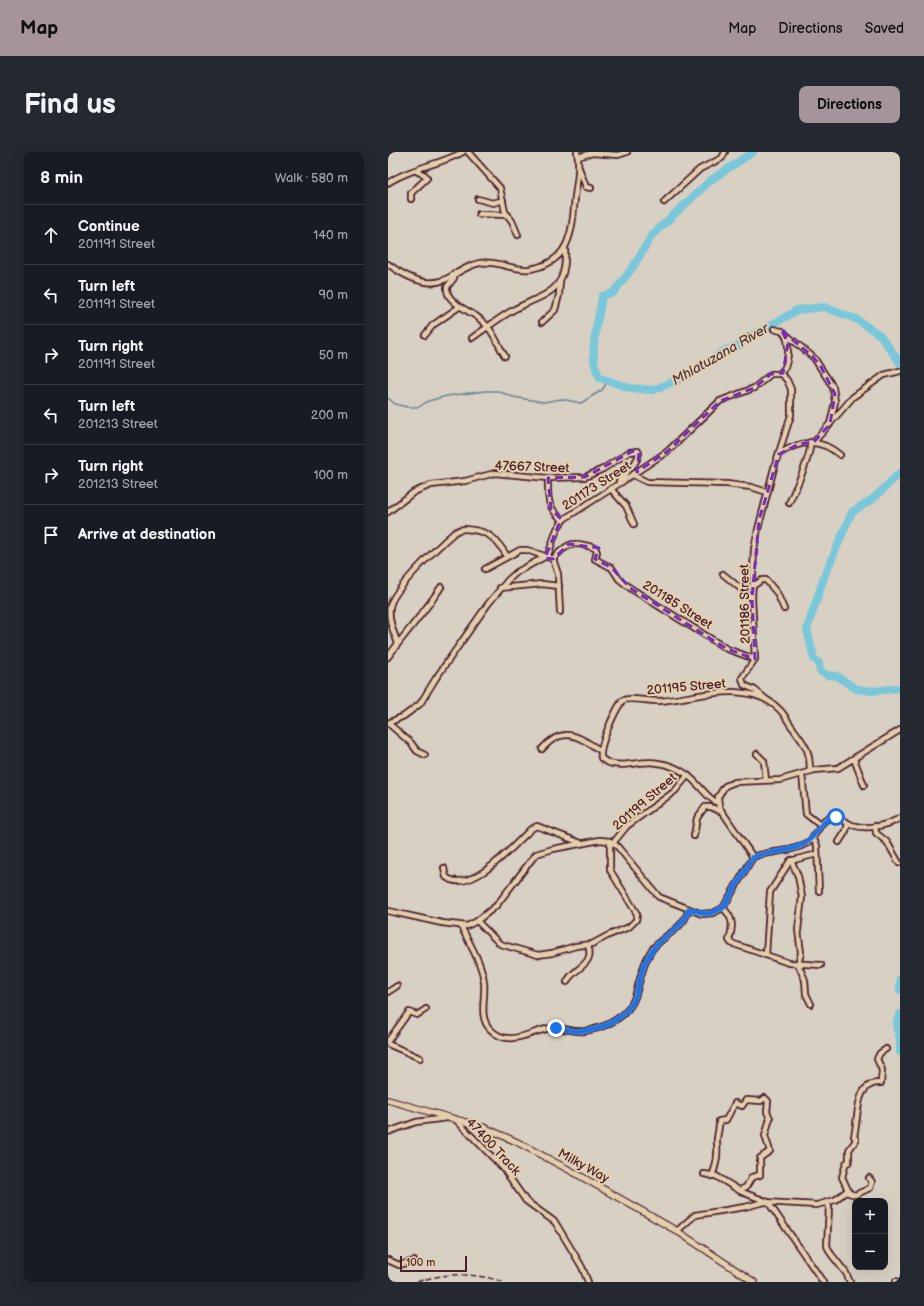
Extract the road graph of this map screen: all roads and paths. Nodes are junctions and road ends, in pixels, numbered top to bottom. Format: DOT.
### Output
graph roads {
  1 [pos="463,152"];
  2 [pos="468,152"];
  3 [pos="627,152"];
  4 [pos="725,152"];
  5 [pos="577,155"];
  6 [pos="578,167"];
  7 [pos="416,171"];
  8 [pos="388,183"];
  9 [pos="591,188"];
  10 [pos="411,199"];
  11 [pos="478,199"];
  12 [pos="502,200"];
  13 [pos="664,202"];
  14 [pos="479,214"];
  15 [pos="508,215"];
  16 [pos="518,235"];
  17 [pos="565,248"];
  18 [pos="388,264"];
  19 [pos="455,273"];
  20 [pos="560,281"];
  21 [pos="459,307"];
  22 [pos="542,322"];
  23 [pos="489,327"];
  24 [pos="774,329"];
  25 [pos="782,331"];
  26 [pos="424,335"];
  27 [pos="472,338"];
  28 [pos="505,356"];
  29 [pos="900,371"];
  30 [pos="780,373"];
  31 [pos="830,424"];
  32 [pos="812,442"];
  33 [pos="779,454"];
  34 [pos="840,455"];
  35 [pos="633,475"];
  36 [pos="548,478"];
  37 [pos="622,482"];
  38 [pos="612,489"];
  39 [pos="767,492"];
  40 [pos="789,503"];
  41 [pos="388,512"];
  42 [pos="563,520"];
  43 [pos="634,524"];
  44 [pos="507,556"];
  45 [pos="545,558"];
  46 [pos="553,559"];
  47 [pos="485,569"];
  48 [pos="724,574"];
  49 [pos="559,586"];
  50 [pos="753,586"];
  51 [pos="441,588"];
  52 [pos="500,588"];
  53 [pos="752,598"];
  54 [pos="389,604"];
  55 [pos="784,609"];
  56 [pos="560,612"];
  57 [pos="398,642"];
  58 [pos="388,657"];
  59 [pos="755,660"];
  60 [pos="767,700"];
  61 [pos="388,723"];
  62 [pos="900,730"];
  63 [pos="542,749"];
  64 [pos="601,751"];
  65 [pos="757,754"];
  66 [pos="425,755"];
  67 [pos="854,759"];
  68 [pos="810,771"];
  69 [pos="802,774"];
  70 [pos="688,775"];
  71 [pos="766,780"];
  72 [pos="864,785"];
  73 [pos="718,802"];
  74 [pos="723,813"];
  75 [pos="900,818"];
  76 [pos="848,823"];
  77 [pos="820,825"];
  78 [pos="875,826"];
  79 [pos="694,836"];
  80 [pos="813,838"];
  81 [pos="611,842"];
  82 [pos="839,842"];
  83 [pos="582,844"];
  84 [pos="817,854"];
  85 [pos="753,857"];
  86 [pos="791,860"];
  87 [pos="899,863"];
  88 [pos="444,868"];
  89 [pos="819,891"];
  90 [pos="723,908"];
  91 [pos="689,909"];
  92 [pos="388,911"];
  93 [pos="477,921"];
  94 [pos="461,926"];
  95 [pos="588,946"];
  96 [pos="766,955"];
  97 [pos="798,964"];
  98 [pos="821,965"];
  99 [pos="567,982"];
  100 [pos="397,986"];
  101 [pos="388,992"];
  102 [pos="811,1004"];
  103 [pos="426,1009"];
  104 [pos="388,1043"];
  105 [pos="886,1049"];
  106 [pos="420,1058"];
  107 [pos="388,1100"];
  108 [pos="451,1118"];
  109 [pos="388,1132"];
  110 [pos="704,1174"];
  111 [pos="712,1176"];
  112 [pos="869,1178"];
  113 [pos="740,1190"];
  114 [pos="846,1192"];
  115 [pos="768,1202"];
  116 [pos="827,1202"];
  117 [pos="677,1231"];
  118 [pos="388,1260"];
  119 [pos="414,1261"];
  120 [pos="588,1282"];
  121 [pos="754,1282"];
  122 [pos="823,1282"];
  123 [pos="850,1282"];
  1 -- 7 [label="street"];
  2 -- 12 [label="street"];
  3 -- 5 [label="street"];
  4 -- 13 [label="street"];
  5 -- 6 [label="street"];
  6 -- 9 [label="street"];
  6 -- 17 [label="street"];
  7 -- 8 [label="street"];
  7 -- 10 [label="street"];
  11 -- 12 [label="street"];
  12 -- 15 [label="street"];
  14 -- 15 [label="street"];
  15 -- 16 [label="street"];
  17 -- 19 [label="street"];
  17 -- 20 [label="street"];
  18 -- 19 [label="street"];
  19 -- 21 [label="street"];
  20 -- 22 [label="street"];
  20 -- 23 [label="street"];
  21 -- 23 [label="street"];
  21 -- 26 [label="street"];
  23 -- 27 [label="street"];
  23 -- 28 [label="street"];
  24 -- 25 [label="street"];
  25 -- 30 [label="street"];
  25 -- 31 [label="street"];
  29 -- 31 [label="street"];
  30 -- 33 [label="street, 201186 Street"];
  30 -- 35 [label="street, 201173 Street"];
  31 -- 32 [label="street"];
  32 -- 33 [label="street"];
  32 -- 34 [label="street"];
  32 -- 40 [label="street"];
  33 -- 39 [label="street, 201186 Street"];
  35 -- 37 [label="street, 201173 Street"];
  35 -- 39 [label="street"];
  36 -- 37 [label="street, 47667 Street"];
  36 -- 41 [label="street, 47667 Street"];
  36 -- 42 [label="street"];
  37 -- 38 [label="street, 201173 Street"];
  38 -- 42 [label="street, 201173 Street"];
  38 -- 43 [label="street"];
  39 -- 50 [label="street, 201186 Street"];
  42 -- 45 [label="street, 201173 Street"];
  44 -- 45 [label="street"];
  44 -- 47 [label="street"];
  44 -- 54 [label="street"];
  45 -- 46 [label="street"];
  45 -- 52 [label="street"];
  46 -- 49 [label="street"];
  46 -- 59 [label="street, 201185 Street"];
  48 -- 53 [label="street"];
  49 -- 52 [label="street"];
  49 -- 56 [label="street"];
  50 -- 53 [label="street, 201186 Street"];
  50 -- 55 [label="street"];
  51 -- 57 [label="street"];
  52 -- 61 [label="street"];
  53 -- 59 [label="street, 201186 Street"];
  54 -- 57 [label="street"];
  57 -- 58 [label="street"];
  59 -- 60 [label="street, 201186 Street"];
  60 -- 64 [label="street, 201195 Street"];
  60 -- 68 [label="street, 201195 Street"];
  61 -- 66 [label="street"];
  62 -- 67 [label="street"];
  63 -- 64 [label="street"];
  64 -- 70 [label="street"];
  65 -- 71 [label="street"];
  67 -- 68 [label="street"];
  67 -- 72 [label="street"];
  68 -- 69 [label="street"];
  69 -- 71 [label="street"];
  69 -- 77 [label="street"];
  70 -- 73 [label="street"];
  70 -- 81 [label="street, 201199 Street"];
  71 -- 73 [label="street"];
  73 -- 74 [label="street"];
  74 -- 79 [label="street"];
  74 -- 85 [label="street"];
  75 -- 78 [label="street"];
  76 -- 77 [label="street"];
  76 -- 78 [label="street"];
  76 -- 82 [label="street"];
  77 -- 80 [label="street"];
  78 -- 87 [label="street"];
  80 -- 84 [label="street"];
  80 -- 85 [label="street"];
  81 -- 83 [label="street"];
  81 -- 91 [label="street"];
  81 -- 95 [label="street"];
  83 -- 88 [label="street"];
  83 -- 93 [label="street"];
  84 -- 86 [label="street"];
  84 -- 89 [label="street"];
  85 -- 90 [label="street"];
  86 -- 96 [label="street"];
  86 -- 97 [label="street"];
  90 -- 91 [label="street"];
  90 -- 96 [label="street"];
  91 -- 94 [label="street"];
  92 -- 94 [label="street"];
  93 -- 94 [label="street"];
  93 -- 95 [label="street"];
  95 -- 99 [label="street"];
  96 -- 97 [label="street"];
  97 -- 98 [label="street"];
  97 -- 102 [label="street"];
  100 -- 101 [label="street"];
  103 -- 104 [label="street"];
  104 -- 106 [label="street"];
  105 -- 114 [label="street"];
  107 -- 108 [label="street, Milky Way"];
  108 -- 109 [label="street"];
  108 -- 117 [label="street, Milky Way"];
  108 -- 120 [label="street, 47400 Track"];
  110 -- 111 [label="street"];
  111 -- 113 [label="street"];
  111 -- 113 [label="street"];
  112 -- 114 [label="street"];
  113 -- 115 [label="street"];
  114 -- 116 [label="street"];
  115 -- 116 [label="street"];
  115 -- 117 [label="street"];
  115 -- 122 [label="street"];
  116 -- 123 [label="street"];
  117 -- 121 [label="street, Milky Way"];
  118 -- 119 [label="street"];
}
